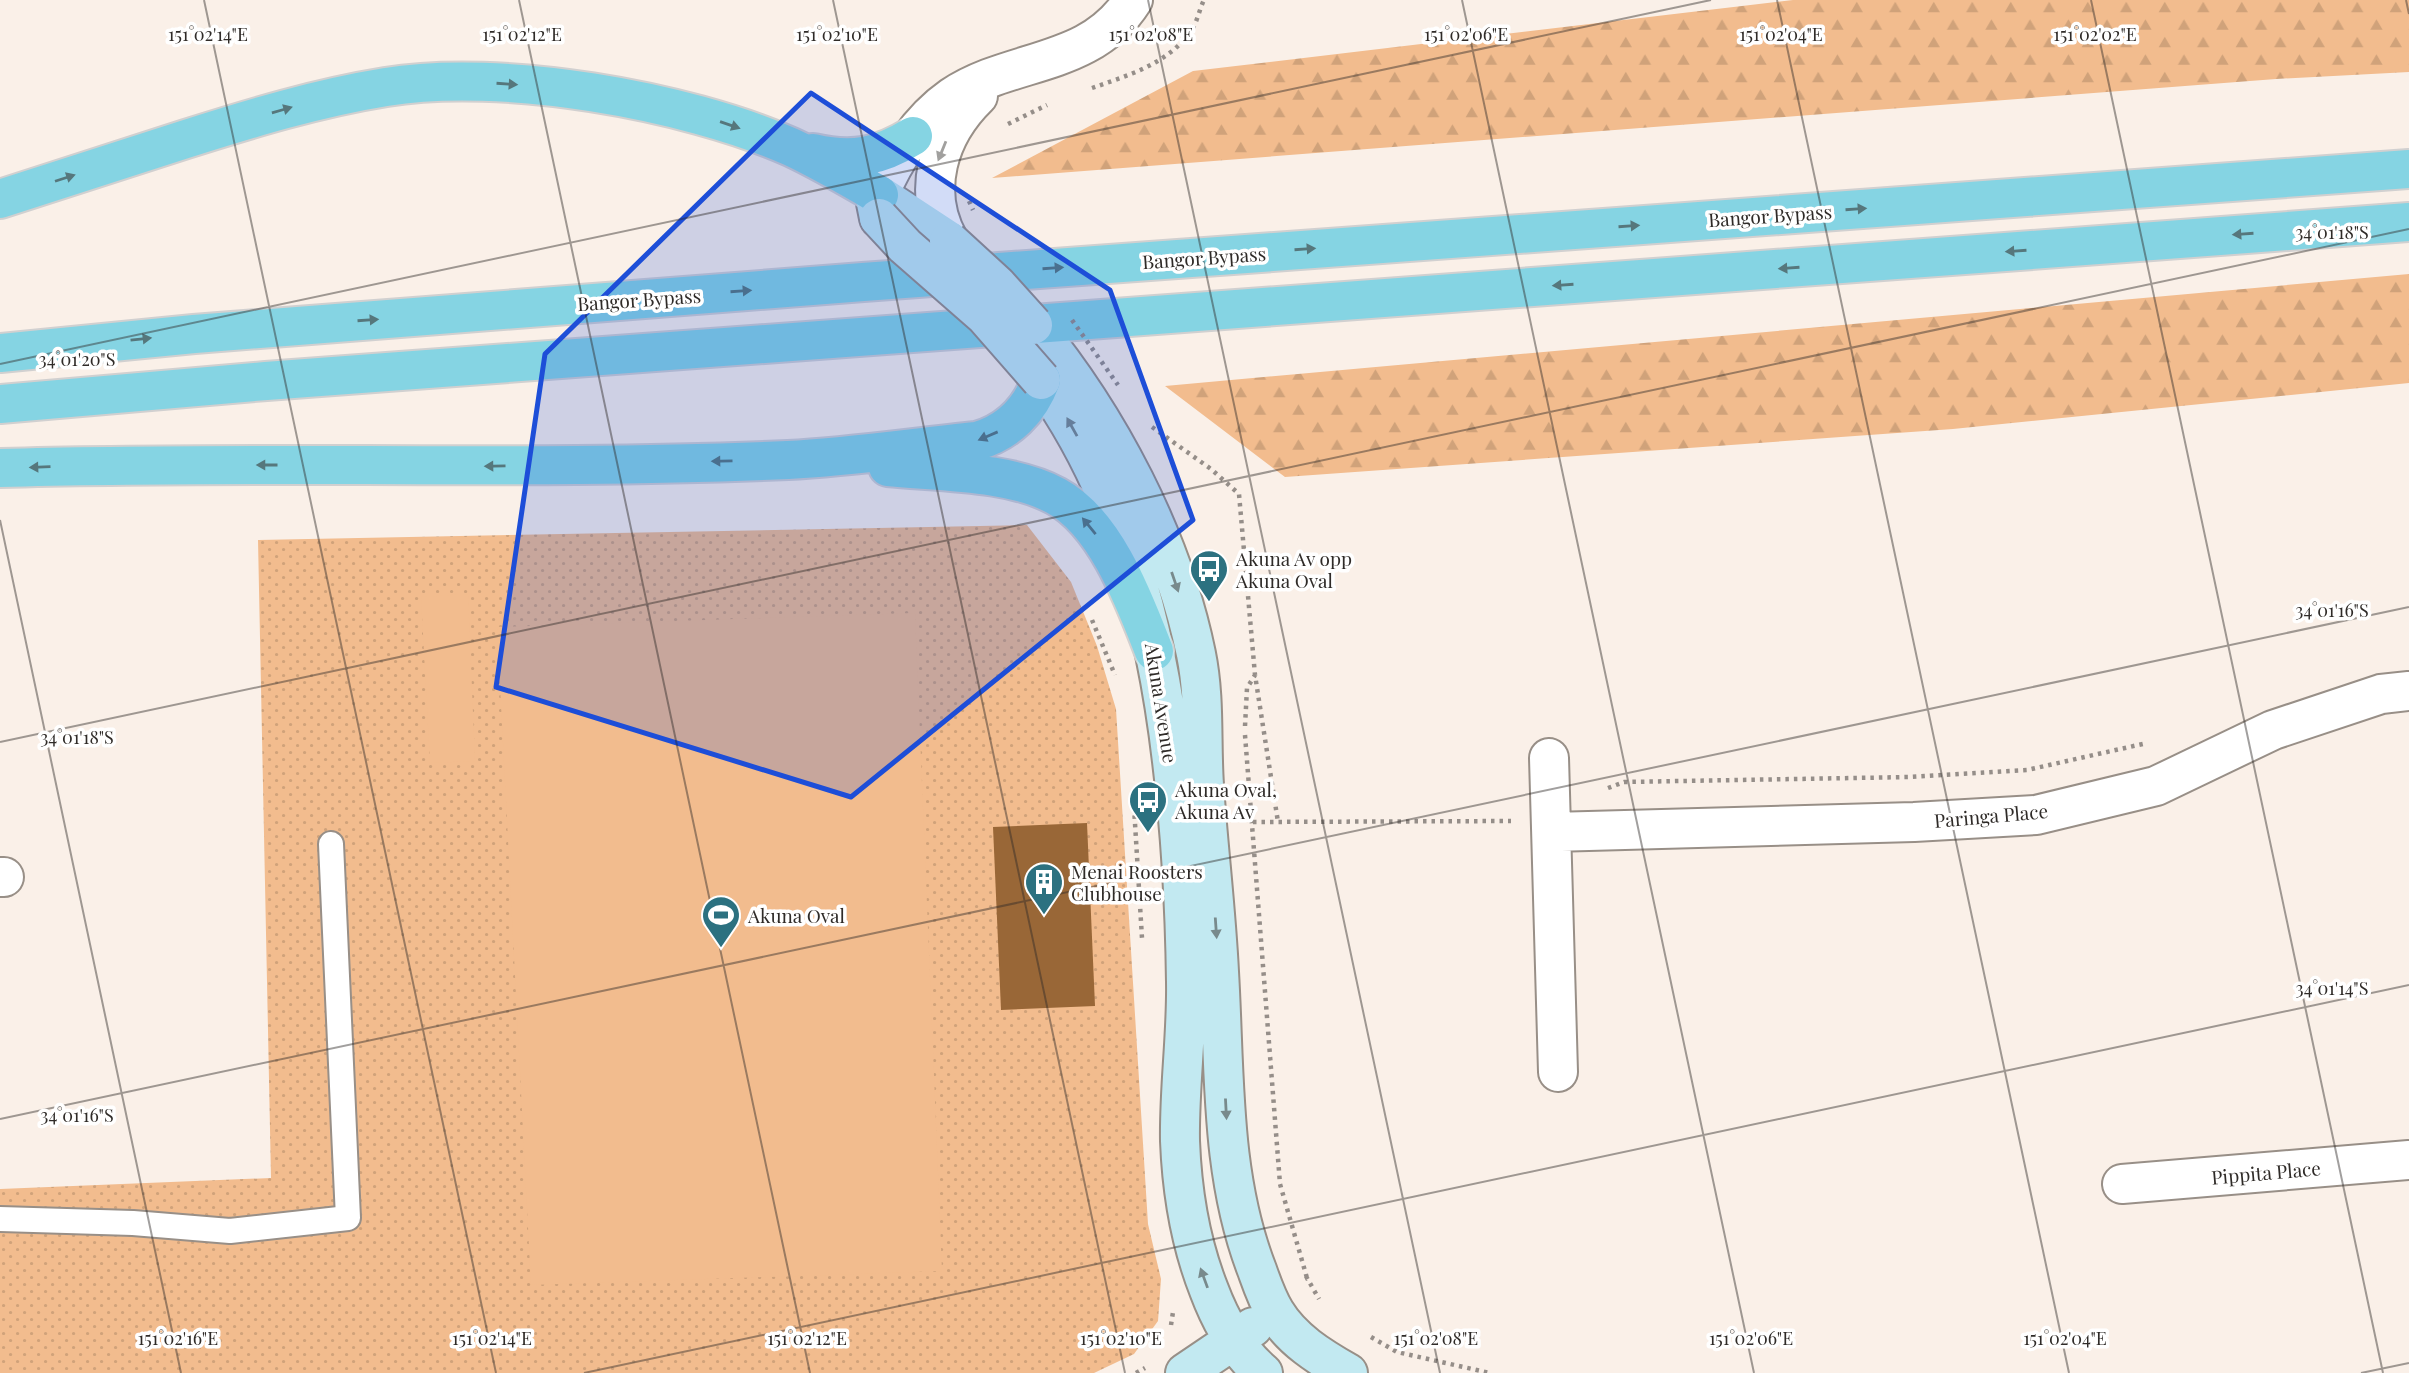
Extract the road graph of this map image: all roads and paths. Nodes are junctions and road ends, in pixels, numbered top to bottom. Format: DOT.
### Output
graph roads {
  1 [pos="1133,0"];
  2 [pos="1204,0"];
  3 [pos="1020,68"];
  4 [pos="1081,92"];
  5 [pos="1056,102"];
  6 [pos="1000,130"];
  7 [pos="913,136"];
  8 [pos="791,148"];
  9 [pos="2409,169"];
  10 [pos="0,199"];
  11 [pos="924,204"];
  12 [pos="2409,222"];
  13 [pos="0,353"];
  14 [pos="1066,387"];
  15 [pos="1124,393"];
  16 [pos="0,404"];
  17 [pos="1144,422"];
  18 [pos="790,460"];
  19 [pos="0,468"];
  20 [pos="1154,651"];
  21 [pos="1255,675"];
  22 [pos="2409,691"];
  23 [pos="2157,738"];
  24 [pos="1549,758"];
  25 [pos="1252,822"];
  26 [pos="1278,822"];
  27 [pos="1551,822"];
  28 [pos="331,844"];
  29 [pos="1558,1072"];
  30 [pos="2409,1160"];
  31 [pos="2122,1184"];
  32 [pos="0,1219"];
  33 [pos="1307,1278"];
  34 [pos="1317,1298"];
  35 [pos="1326,1307"];
  36 [pos="1286,1326"];
  37 [pos="1362,1332"];
  38 [pos="1233,1340"];
  39 [pos="1258,1372"];
  40 [pos="1185,1373"];
  41 [pos="1348,1373"];
  42 [pos="1490,1373"];
  1 -- 3 [label="street"];
  2 -- 4 [label="path"];
  3 -- 7 [label="street"];
  3 -- 11 [label="street, one-way"];
  5 -- 6 [label="path"];
  7 -- 8 [label="main road"];
  7 -- 11 [label="street"];
  10 -- 8 [label="main road, one-way"];
  8 -- 11 [label="main road"];
  13 -- 9 [label="main road, Bangor Bypass, one-way"];
  11 -- 14 [label="main road, bridge"];
  11 -- 14 [label="main road, Akuna Avenue, bridge"];
  12 -- 16 [label="main road, one-way"];
  14 -- 15 [label="path"];
  14 -- 18 [label="main road, one-way"];
  20 -- 14 [label="main road, Akuna Avenue, one-way"];
  14 -- 36 [label="main road, Akuna Avenue, one-way"];
  17 -- 21 [label="path"];
  18 -- 19 [label="main road, one-way"];
  20 -- 18 [label="main road, one-way"];
  38 -- 20 [label="main road, Akuna Avenue, one-way"];
  21 -- 25 [label="path"];
  21 -- 26 [label="path"];
  22 -- 27 [label="street, Paringa Place"];
  23 -- 27 [label="path"];
  24 -- 27 [label="street"];
  25 -- 26 [label="path"];
  25 -- 33 [label="path"];
  26 -- 27 [label="path"];
  27 -- 29 [label="street"];
  28 -- 32 [label="lane"];
  30 -- 31 [label="street, Pippita Place"];
  34 -- 35 [label="path"];
  36 -- 38 [label="main road"];
  36 -- 39 [label="main road"];
  36 -- 41 [label="main road"];
  37 -- 42 [label="path"];
  38 -- 39 [label="main road, Akuna Avenue"];
  38 -- 40 [label="main road"];
}
